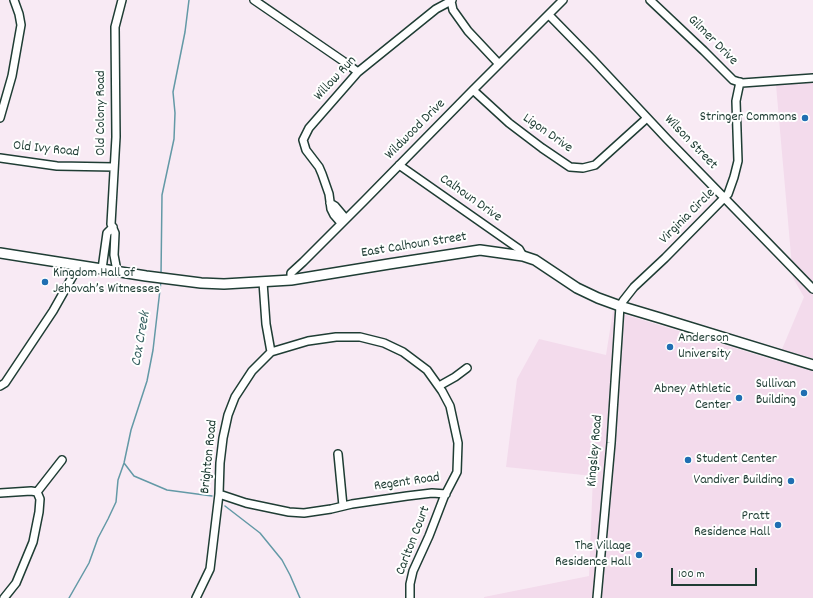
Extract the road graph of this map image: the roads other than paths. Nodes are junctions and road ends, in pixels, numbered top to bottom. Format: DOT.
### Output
graph roads {
  1 [pos="14,0"];
  2 [pos="122,0"];
  3 [pos="254,0"];
  4 [pos="451,0"];
  5 [pos="563,0"];
  6 [pos="650,0"];
  7 [pos="548,15"];
  8 [pos="499,64"];
  9 [pos="358,72"];
  10 [pos="813,78"];
  11 [pos="740,82"];
  12 [pos="473,90"];
  13 [pos="0,118"];
  14 [pos="647,118"];
  15 [pos="0,158"];
  16 [pos="399,165"];
  17 [pos="114,167"];
  18 [pos="724,198"];
  19 [pos="344,221"];
  20 [pos="113,227"];
  21 [pos="0,253"];
  22 [pos="523,256"];
  23 [pos="79,265"];
  24 [pos="102,269"];
  25 [pos="117,271"];
  26 [pos="291,280"];
  27 [pos="263,282"];
  28 [pos="813,289"];
  29 [pos="620,306"];
  30 [pos="271,352"];
  31 [pos="813,365"];
  32 [pos="467,368"];
  33 [pos="0,386"];
  34 [pos="439,386"];
  35 [pos="338,454"];
  36 [pos="62,460"];
  37 [pos="37,492"];
  38 [pos="0,493"];
  39 [pos="219,494"];
  40 [pos="446,494"];
  41 [pos="342,506"];
  42 [pos="4,598"];
  43 [pos="196,598"];
  44 [pos="410,598"];
  45 [pos="597,598"];
  1 -- 13 [label="street"];
  2 -- 17 [label="street, Old Colony Road"];
  3 -- 9 [label="street"];
  4 -- 8 [label="street"];
  4 -- 9 [label="street, Willow Run"];
  5 -- 7 [label="street, Wildwood Drive"];
  6 -- 11 [label="street, Gilmer Drive"];
  7 -- 8 [label="street, Wildwood Drive"];
  7 -- 14 [label="street, Wilson Street"];
  8 -- 12 [label="street, Wildwood Drive"];
  9 -- 19 [label="street, Willow Run"];
  10 -- 11 [label="street"];
  11 -- 18 [label="street, Virginia Circle"];
  12 -- 14 [label="street, Ligon Drive"];
  12 -- 16 [label="street, Wildwood Drive"];
  14 -- 18 [label="street, Wilson Street"];
  15 -- 17 [label="street, Old Ivy Road"];
  16 -- 19 [label="street, Wildwood Drive"];
  16 -- 22 [label="street, Calhoun Drive"];
  17 -- 20 [label="street, Old Colony Road"];
  18 -- 28 [label="street, Wilson Street"];
  18 -- 29 [label="street, Virginia Circle"];
  19 -- 26 [label="street, Wildwood Drive"];
  20 -- 24 [label="street, Old Colony Road"];
  20 -- 25 [label="street, Old Colony Road"];
  21 -- 23 [label="street, East Calhoun Street"];
  22 -- 26 [label="street, East Calhoun Street"];
  22 -- 29 [label="street, East Calhoun Street"];
  23 -- 24 [label="street, East Calhoun Street"];
  23 -- 33 [label="street"];
  24 -- 25 [label="street, East Calhoun Street"];
  25 -- 27 [label="street, East Calhoun Street"];
  26 -- 27 [label="street, East Calhoun Street"];
  27 -- 30 [label="street"];
  29 -- 31 [label="street, East Calhoun Street"];
  29 -- 45 [label="street, Kingsley Road"];
  30 -- 34 [label="street, Regent Road"];
  30 -- 39 [label="street, Brighton Road"];
  32 -- 34 [label="street"];
  34 -- 40 [label="street, Regent Road"];
  35 -- 41 [label="street"];
  36 -- 37 [label="street"];
  37 -- 38 [label="street"];
  37 -- 42 [label="street"];
  39 -- 41 [label="street, Regent Road"];
  39 -- 43 [label="street, Brighton Road"];
  40 -- 41 [label="street, Regent Road"];
  40 -- 44 [label="street, Carlton Court"];
}
